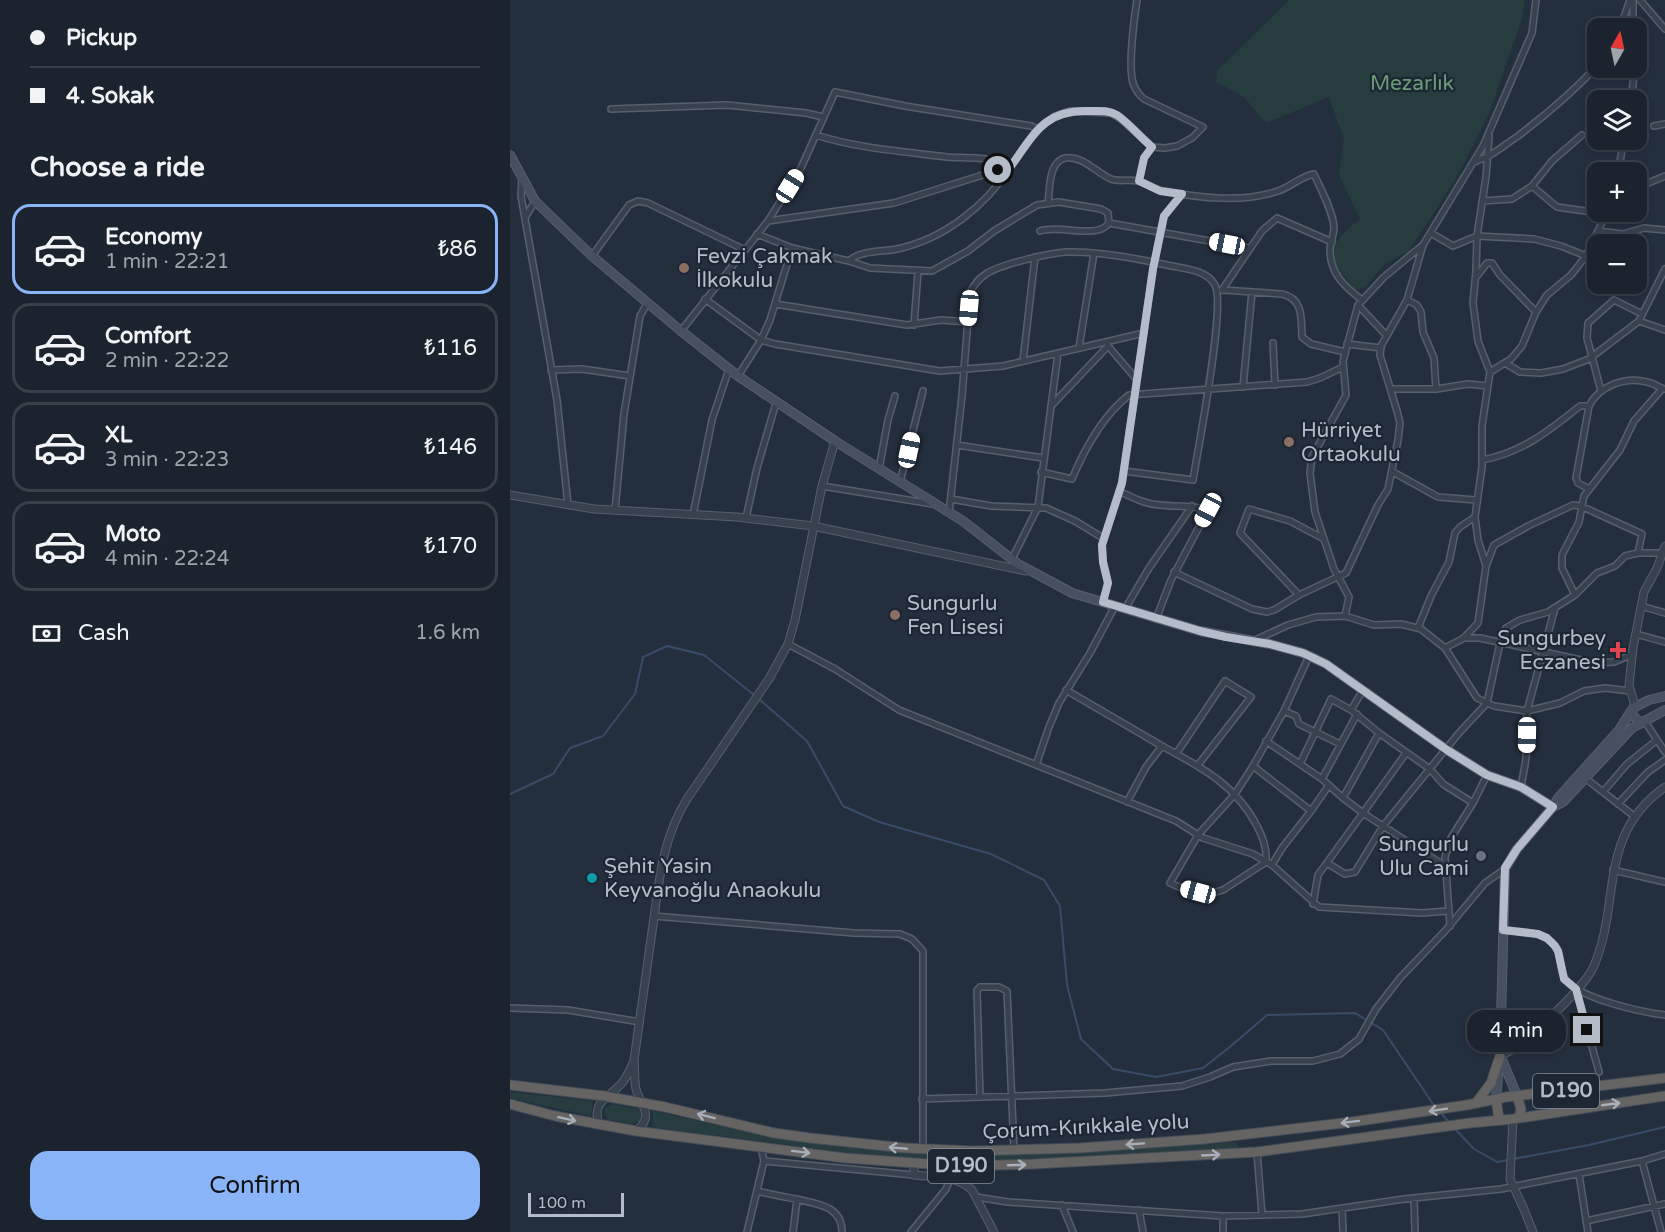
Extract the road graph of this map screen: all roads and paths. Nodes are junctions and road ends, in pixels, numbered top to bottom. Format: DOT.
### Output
graph roads {
  1 [pos="1137,0"];
  2 [pos="1536,0"];
  3 [pos="1631,0"];
  4 [pos="1640,0"];
  5 [pos="1624,18"];
  6 [pos="1632,18"];
  7 [pos="1665,29"];
  8 [pos="1587,77"];
  9 [pos="611,109"];
  10 [pos="824,117"];
  11 [pos="1665,124"];
  12 [pos="1654,126"];
  13 [pos="1038,129"];
  14 [pos="1490,132"];
  15 [pos="816,135"];
  16 [pos="1582,135"];
  17 [pos="1152,147"];
  18 [pos="510,155"];
  19 [pos="1488,158"];
  20 [pos="1474,162"];
  21 [pos="1011,166"];
  22 [pos="998,170"];
  23 [pos="522,176"];
  24 [pos="1665,176"];
  25 [pos="1139,181"];
  26 [pos="1647,183"];
  27 [pos="1532,186"];
  28 [pos="1182,194"];
  29 [pos="535,201"];
  30 [pos="1482,201"];
  31 [pos="1048,203"];
  32 [pos="1587,211"];
  33 [pos="525,218"];
  34 [pos="768,221"];
  35 [pos="1602,222"];
  36 [pos="1109,223"];
  37 [pos="1665,230"];
  38 [pos="1040,231"];
  39 [pos="1598,231"];
  40 [pos="1160,232"];
  41 [pos="1431,232"];
  42 [pos="758,234"];
  43 [pos="1477,236"];
  44 [pos="1332,242"];
  45 [pos="1423,245"];
  46 [pos="792,248"];
  47 [pos="1249,248"];
  48 [pos="745,250"];
  49 [pos="1094,254"];
  50 [pos="592,256"];
  51 [pos="1586,256"];
  52 [pos="1035,257"];
  53 [pos="849,261"];
  54 [pos="1154,262"];
  55 [pos="1665,269"];
  56 [pos="918,271"];
  57 [pos="1476,277"];
  58 [pos="1221,291"];
  59 [pos="1252,292"];
  60 [pos="705,299"];
  61 [pos="1407,300"];
  62 [pos="648,302"];
  63 [pos="1360,303"];
  64 [pos="775,304"];
  65 [pos="1536,312"];
  66 [pos="1642,314"];
  67 [pos="1639,321"];
  68 [pos="968,322"];
  69 [pos="914,325"];
  70 [pos="1665,330"];
  71 [pos="681,331"];
  72 [pos="1144,333"];
  73 [pos="1386,335"];
  74 [pos="762,340"];
  75 [pos="1273,343"];
  76 [pos="1107,344"];
  77 [pos="1347,344"];
  78 [pos="1079,348"];
  79 [pos="1381,348"];
  80 [pos="1345,352"];
  81 [pos="1058,353"];
  82 [pos="1592,357"];
  83 [pos="1023,361"];
  84 [pos="1504,363"];
  85 [pos="1343,367"];
  86 [pos="729,369"];
  87 [pos="964,369"];
  88 [pos="551,370"];
  89 [pos="1490,372"];
  90 [pos="630,376"];
  91 [pos="738,376"];
  92 [pos="1137,380"];
  93 [pos="1275,385"];
  94 [pos="1488,386"];
  95 [pos="1243,387"];
  96 [pos="1390,389"];
  97 [pos="1437,389"];
  98 [pos="1664,389"];
  99 [pos="1208,390"];
  100 [pos="923,391"];
  101 [pos="1601,391"];
  102 [pos="1134,394"];
  103 [pos="895,396"];
  104 [pos="776,402"];
  105 [pos="1589,406"];
  106 [pos="1050,408"];
  107 [pos="835,441"];
  108 [pos="957,445"];
  109 [pos="1043,458"];
  110 [pos="1482,460"];
  111 [pos="879,469"];
  112 [pos="1124,471"];
  113 [pos="1041,472"];
  114 [pos="1393,472"];
  115 [pos="900,482"];
  116 [pos="822,486"];
  117 [pos="1589,489"];
  118 [pos="1119,491"];
  119 [pos="510,495"];
  120 [pos="951,499"];
  121 [pos="1476,500"];
  122 [pos="935,504"];
  123 [pos="568,505"];
  124 [pos="1192,506"];
  125 [pos="1581,506"];
  126 [pos="1038,507"];
  127 [pos="615,510"];
  128 [pos="949,513"];
  129 [pos="693,514"];
  130 [pos="746,518"];
  131 [pos="1475,518"];
  132 [pos="813,526"];
  133 [pos="1103,538"];
  134 [pos="1324,539"];
  135 [pos="1664,551"];
  136 [pos="1638,553"];
  137 [pos="1012,559"];
  138 [pos="1486,566"];
  139 [pos="1174,572"];
  140 [pos="1037,573"];
  141 [pos="1338,576"];
  142 [pos="1299,595"];
  143 [pos="1575,595"];
  144 [pos="1103,602"];
  145 [pos="1115,606"];
  146 [pos="1641,606"];
  147 [pos="1555,608"];
  148 [pos="1125,609"];
  149 [pos="1665,613"];
  150 [pos="1345,616"];
  151 [pos="1156,619"];
  152 [pos="1418,628"];
  153 [pos="1636,634"];
  154 [pos="1464,638"];
  155 [pos="1252,641"];
  156 [pos="1665,642"];
  157 [pos="1500,643"];
  158 [pos="788,645"];
  159 [pos="1444,648"];
  160 [pos="1543,652"];
  161 [pos="1632,654"];
  162 [pos="1309,656"];
  163 [pos="1066,690"];
  164 [pos="1364,690"];
  165 [pos="1629,691"];
  166 [pos="1665,696"];
  167 [pos="1649,700"];
  168 [pos="1487,703"];
  169 [pos="1633,708"];
  170 [pos="1351,710"];
  171 [pos="1665,710"];
  172 [pos="1284,711"];
  173 [pos="1527,711"];
  174 [pos="1357,714"];
  175 [pos="1653,715"];
  176 [pos="1642,721"];
  177 [pos="1316,732"];
  178 [pos="1378,733"];
  179 [pos="1657,740"];
  180 [pos="1266,741"];
  181 [pos="1340,744"];
  182 [pos="1162,746"];
  183 [pos="1447,750"];
  184 [pos="1665,752"];
  185 [pos="1406,753"];
  186 [pos="1176,754"];
  187 [pos="1665,760"];
  188 [pos="1300,764"];
  189 [pos="1036,765"];
  190 [pos="1198,765"];
  191 [pos="1253,766"];
  192 [pos="1430,769"];
  193 [pos="1487,775"];
  194 [pos="1585,778"];
  195 [pos="1322,779"];
  196 [pos="1329,785"];
  197 [pos="1665,787"];
  198 [pos="1525,789"];
  199 [pos="1604,792"];
  200 [pos="1235,794"];
  201 [pos="1343,798"];
  202 [pos="1558,798"];
  203 [pos="1127,802"];
  204 [pos="1473,803"];
  205 [pos="1618,804"];
  206 [pos="1553,807"];
  207 [pos="1311,811"];
  208 [pos="1363,813"];
  209 [pos="1634,816"];
  210 [pos="1383,826"];
  211 [pos="1198,835"];
  212 [pos="1266,862"];
  213 [pos="1327,863"];
  214 [pos="1272,866"];
  215 [pos="1445,866"];
  216 [pos="1505,868"];
  217 [pos="1613,870"];
  218 [pos="1665,882"];
  219 [pos="1313,904"];
  220 [pos="1448,911"];
  221 [pos="654,916"];
  222 [pos="1450,926"];
  223 [pos="1503,930"];
  224 [pos="1576,989"];
  225 [pos="510,1008"];
  226 [pos="1665,1015"];
  227 [pos="640,1023"];
  228 [pos="1500,1056"];
  229 [pos="634,1060"];
  230 [pos="1599,1072"];
  231 [pos="1665,1078"];
  232 [pos="510,1085"];
  233 [pos="604,1096"];
  234 [pos="1010,1096"];
  235 [pos="1517,1096"];
  236 [pos="1665,1096"];
  237 [pos="980,1097"];
  238 [pos="922,1099"];
  239 [pos="1496,1099"];
  240 [pos="643,1103"];
  241 [pos="510,1104"];
  242 [pos="1472,1104"];
  243 [pos="1516,1119"];
  244 [pos="1499,1120"];
  245 [pos="599,1125"];
  246 [pos="636,1131"];
  247 [pos="761,1148"];
  248 [pos="922,1149"];
  249 [pos="1014,1150"];
  250 [pos="1257,1152"];
  251 [pos="1665,1154"];
  252 [pos="845,1158"];
  253 [pos="764,1161"];
  254 [pos="1642,1161"];
  255 [pos="914,1164"];
  256 [pos="844,1169"];
  257 [pos="1580,1174"];
  258 [pos="914,1175"];
  259 [pos="950,1179"];
  260 [pos="1511,1183"];
  261 [pos="757,1191"];
  262 [pos="976,1197"];
  263 [pos="1414,1198"];
  264 [pos="797,1200"];
  265 [pos="1665,1204"];
  266 [pos="1062,1205"];
  267 [pos="1654,1206"];
  268 [pos="1342,1208"];
  269 [pos="1139,1210"];
  270 [pos="1262,1215"];
  271 [pos="1223,1216"];
  272 [pos="1586,1221"];
  273 [pos="747,1232"];
  274 [pos="794,1232"];
  275 [pos="842,1232"];
  276 [pos="911,1232"];
  277 [pos="994,1232"];
  278 [pos="1073,1232"];
  279 [pos="1143,1232"];
  280 [pos="1223,1232"];
  281 [pos="1343,1232"];
  282 [pos="1415,1232"];
  283 [pos="1533,1232"];
  284 [pos="1588,1232"];
  285 [pos="1661,1232"];
  1 -- 17 [label="street"];
  2 -- 14 [label="street"];
  3 -- 5 [label="street"];
  3 -- 6 [label="street"];
  4 -- 7 [label="street"];
  8 -- 19 [label="street"];
  9 -- 10 [label="street"];
  10 -- 13 [label="street"];
  10 -- 15 [label="street"];
  11 -- 12 [label="street"];
  13 -- 17 [label="street"];
  13 -- 21 [label="street"];
  14 -- 19 [label="street"];
  14 -- 20 [label="street"];
  15 -- 22 [label="street"];
  15 -- 34 [label="street"];
  16 -- 27 [label="street"];
  17 -- 25 [label="street"];
  18 -- 23 [label="main road"];
  19 -- 20 [label="street"];
  19 -- 30 [label="street"];
  20 -- 41 [label="street"];
  21 -- 22 [label="street"];
  21 -- 53 [label="street"];
  22 -- 34 [label="street"];
  23 -- 29 [label="main road"];
  23 -- 33 [label="street"];
  24 -- 26 [label="street"];
  25 -- 28 [label="street"];
  25 -- 31 [label="street"];
  27 -- 30 [label="street"];
  27 -- 32 [label="street"];
  28 -- 40 [label="street"];
  28 -- 44 [label="street"];
  29 -- 33 [label="street"];
  29 -- 50 [label="main road"];
  30 -- 43 [label="street"];
  31 -- 36 [label="street"];
  31 -- 56 [label="street"];
  33 -- 88 [label="street"];
  34 -- 42 [label="street"];
  35 -- 39 [label="street"];
  36 -- 38 [label="street"];
  36 -- 40 [label="street"];
  37 -- 39 [label="street"];
  39 -- 51 [label="street"];
  40 -- 47 [label="street"];
  40 -- 54 [label="street"];
  41 -- 43 [label="street"];
  41 -- 45 [label="street"];
  42 -- 46 [label="street"];
  42 -- 48 [label="street"];
  43 -- 51 [label="street"];
  43 -- 57 [label="street"];
  44 -- 47 [label="street"];
  44 -- 63 [label="street"];
  45 -- 61 [label="street"];
  45 -- 63 [label="street"];
  46 -- 53 [label="street"];
  46 -- 64 [label="street"];
  47 -- 58 [label="street"];
  48 -- 50 [label="street"];
  48 -- 60 [label="street"];
  49 -- 52 [label="street"];
  49 -- 54 [label="street"];
  49 -- 78 [label="street"];
  50 -- 62 [label="main road"];
  51 -- 65 [label="street"];
  52 -- 68 [label="street"];
  52 -- 83 [label="street"];
  53 -- 56 [label="street"];
  54 -- 58 [label="street"];
  54 -- 72 [label="street"];
  55 -- 66 [label="street"];
  56 -- 69 [label="street"];
  57 -- 65 [label="street"];
  57 -- 89 [label="street"];
  58 -- 59 [label="street"];
  58 -- 99 [label="street"];
  59 -- 80 [label="street"];
  59 -- 95 [label="street"];
  60 -- 71 [label="street"];
  60 -- 74 [label="street"];
  61 -- 73 [label="street"];
  61 -- 97 [label="street"];
  62 -- 71 [label="main road"];
  62 -- 90 [label="street"];
  63 -- 73 [label="street"];
  63 -- 77 [label="street"];
  64 -- 69 [label="street"];
  64 -- 74 [label="street"];
  65 -- 84 [label="street"];
  66 -- 67 [label="street"];
  66 -- 82 [label="street"];
  67 -- 70 [label="street"];
  67 -- 82 [label="street"];
  68 -- 69 [label="street"];
  68 -- 87 [label="street"];
  71 -- 86 [label="main road"];
  72 -- 76 [label="street"];
  72 -- 92 [label="street"];
  73 -- 79 [label="street"];
  74 -- 87 [label="street"];
  74 -- 91 [label="street"];
  75 -- 93 [label="street"];
  76 -- 78 [label="street"];
  76 -- 92 [label="street"];
  76 -- 106 [label="street"];
  77 -- 79 [label="street"];
  77 -- 80 [label="street"];
  78 -- 81 [label="street"];
  79 -- 96 [label="street"];
  80 -- 85 [label="street"];
  81 -- 83 [label="street"];
  81 -- 106 [label="street"];
  82 -- 84 [label="street"];
  82 -- 101 [label="street"];
  83 -- 87 [label="street"];
  84 -- 89 [label="street"];
  85 -- 93 [label="street"];
  85 -- 134 [label="street"];
  86 -- 91 [label="main road"];
  86 -- 129 [label="street"];
  87 -- 108 [label="street"];
  88 -- 90 [label="street"];
  88 -- 123 [label="street"];
  89 -- 94 [label="street"];
  90 -- 127 [label="street"];
  91 -- 104 [label="main road"];
  92 -- 102 [label="street"];
  93 -- 95 [label="street"];
  94 -- 97 [label="street"];
  94 -- 110 [label="street"];
  95 -- 99 [label="street"];
  96 -- 97 [label="street"];
  96 -- 114 [label="street"];
  98 -- 101 [label="street"];
  98 -- 117 [label="street"];
  99 -- 102 [label="street"];
  99 -- 112 [label="street"];
  100 -- 115 [label="street"];
  101 -- 105 [label="street"];
  102 -- 112 [label="street"];
  102 -- 113 [label="street"];
  103 -- 111 [label="street"];
  104 -- 107 [label="main road"];
  104 -- 130 [label="street"];
  105 -- 110 [label="street"];
  105 -- 117 [label="street"];
  106 -- 109 [label="street"];
  107 -- 111 [label="main road"];
  107 -- 116 [label="street"];
  108 -- 109 [label="street"];
  108 -- 120 [label="street"];
  109 -- 113 [label="street"];
  110 -- 121 [label="street"];
  111 -- 115 [label="main road"];
  112 -- 118 [label="street"];
  113 -- 126 [label="street"];
  114 -- 121 [label="street"];
  114 -- 141 [label="street"];
  115 -- 122 [label="main road"];
  116 -- 122 [label="street"];
  116 -- 132 [label="street"];
  117 -- 125 [label="street"];
  118 -- 124 [label="street"];
  118 -- 133 [label="street"];
  119 -- 123 [label="street"];
  120 -- 126 [label="street"];
  120 -- 128 [label="street"];
  121 -- 131 [label="street"];
  122 -- 128 [label="main road"];
  123 -- 127 [label="street"];
  124 -- 139 [label="street"];
  124 -- 148 [label="street"];
  125 -- 136 [label="street"];
  125 -- 138 [label="street"];
  125 -- 143 [label="street"];
  126 -- 133 [label="street"];
  126 -- 137 [label="street"];
  127 -- 129 [label="street"];
  128 -- 137 [label="main road"];
  129 -- 130 [label="street"];
  130 -- 132 [label="street"];
  131 -- 138 [label="street"];
  131 -- 152 [label="street"];
  132 -- 140 [label="street"];
  132 -- 158 [label="street"];
  133 -- 144 [label="street"];
  134 -- 141 [label="street"];
  134 -- 142 [label="street"];
  135 -- 136 [label="street"];
  135 -- 146 [label="street"];
  136 -- 143 [label="street"];
  137 -- 140 [label="main road"];
  138 -- 154 [label="street"];
  139 -- 142 [label="street"];
  139 -- 151 [label="street"];
  140 -- 144 [label="main road"];
  141 -- 142 [label="street"];
  141 -- 150 [label="street"];
  143 -- 147 [label="street"];
  144 -- 145 [label="main road"];
  145 -- 148 [label="main road"];
  145 -- 163 [label="street"];
  146 -- 149 [label="street"];
  146 -- 153 [label="street"];
  147 -- 157 [label="street"];
  147 -- 160 [label="street"];
  148 -- 151 [label="main road"];
  150 -- 152 [label="street"];
  150 -- 155 [label="street"];
  151 -- 155 [label="main road"];
  152 -- 159 [label="street"];
  153 -- 156 [label="street"];
  153 -- 161 [label="street"];
  154 -- 157 [label="street"];
  154 -- 159 [label="street"];
  155 -- 162 [label="main road"];
  157 -- 160 [label="street"];
  157 -- 168 [label="street"];
  158 -- 189 [label="street"];
  158 -- 221 [label="street"];
  159 -- 168 [label="street"];
  160 -- 161 [label="street"];
  160 -- 173 [label="street"];
  161 -- 165 [label="street"];
  162 -- 164 [label="main road"];
  162 -- 172 [label="street"];
  163 -- 182 [label="street"];
  163 -- 189 [label="street"];
  164 -- 170 [label="street"];
  164 -- 183 [label="main road"];
  165 -- 169 [label="street"];
  165 -- 173 [label="street"];
  166 -- 167 [label="main road"];
  167 -- 169 [label="main road"];
  167 -- 175 [label="main road"];
  168 -- 173 [label="street"];
  168 -- 183 [label="street"];
  169 -- 176 [label="main road"];
  169 -- 202 [label="main road"];
  170 -- 174 [label="street"];
  170 -- 177 [label="street"];
  171 -- 175 [label="main road"];
  172 -- 177 [label="street"];
  172 -- 180 [label="street"];
  173 -- 198 [label="street"];
  174 -- 178 [label="street"];
  174 -- 181 [label="street"];
  175 -- 176 [label="main road"];
  176 -- 179 [label="street"];
  176 -- 194 [label="main road"];
  177 -- 181 [label="street"];
  177 -- 188 [label="street"];
  178 -- 185 [label="street"];
  178 -- 201 [label="street"];
  179 -- 184 [label="street"];
  179 -- 199 [label="street"];
  180 -- 188 [label="street"];
  180 -- 191 [label="street"];
  181 -- 195 [label="street"];
  182 -- 186 [label="street"];
  182 -- 203 [label="street"];
  183 -- 192 [label="street"];
  183 -- 193 [label="main road"];
  185 -- 192 [label="street"];
  185 -- 208 [label="street"];
  186 -- 190 [label="street"];
  186 -- 190 [label="street"];
  187 -- 205 [label="street"];
  188 -- 195 [label="street"];
  189 -- 203 [label="street"];
  190 -- 200 [label="street"];
  191 -- 200 [label="street"];
  191 -- 207 [label="street"];
  192 -- 204 [label="street"];
  192 -- 210 [label="street"];
  193 -- 198 [label="main road"];
  193 -- 204 [label="street"];
  194 -- 199 [label="street"];
  194 -- 206 [label="main road"];
  195 -- 196 [label="street"];
  196 -- 201 [label="street"];
  196 -- 207 [label="street"];
  197 -- 209 [label="street"];
  198 -- 202 [label="main road"];
  198 -- 206 [label="main road"];
  199 -- 205 [label="street"];
  200 -- 211 [label="street"];
  200 -- 212 [label="street"];
  201 -- 208 [label="street"];
  202 -- 206 [label="main road"];
  203 -- 211 [label="street"];
  204 -- 215 [label="street"];
  205 -- 209 [label="street"];
  206 -- 216 [label="main road"];
  207 -- 214 [label="street"];
  208 -- 210 [label="street"];
  208 -- 213 [label="street"];
  209 -- 217 [label="street"];
  210 -- 213 [label="street"];
  210 -- 215 [label="street"];
  211 -- 212 [label="street"];
  211 -- 212 [label="street"];
  212 -- 214 [label="street"];
  213 -- 219 [label="street"];
  214 -- 219 [label="street"];
  215 -- 220 [label="street"];
  216 -- 222 [label="street"];
  216 -- 223 [label="main road"];
  217 -- 218 [label="street"];
  217 -- 224 [label="street"];
  219 -- 220 [label="street"];
  220 -- 222 [label="street"];
  221 -- 227 [label="street"];
  221 -- 238 [label="street"];
  222 -- 234 [label="street"];
  223 -- 224 [label="street"];
  223 -- 228 [label="main road"];
  224 -- 226 [label="street"];
  224 -- 228 [label="street"];
  224 -- 230 [label="street"];
  225 -- 227 [label="street"];
  227 -- 229 [label="street"];
  228 -- 235 [label="main road"];
  228 -- 239 [label="main road"];
  228 -- 242 [label="highway"];
  229 -- 233 [label="street"];
  229 -- 240 [label="street"];
  231 -- 235 [label="highway, Çorum-Kırıkkale yolu / D190"];
  232 -- 233 [label="highway, Çorum-Kırıkkale yolu / D190"];
  233 -- 240 [label="highway, Çorum-Kırıkkale yolu / D190"];
  233 -- 245 [label="street"];
  234 -- 237 [label="street"];
  234 -- 237 [label="street"];
  234 -- 249 [label="street"];
  235 -- 239 [label="highway, Çorum-Kırıkkale yolu / D190"];
  235 -- 243 [label="highway"];
  243 -- 236 [label="highway, Çorum-Kırıkkale yolu / D190, one-way"];
  237 -- 238 [label="street"];
  238 -- 248 [label="street"];
  239 -- 242 [label="highway, Çorum-Kırıkkale yolu / D190"];
  239 -- 244 [label="highway"];
  240 -- 246 [label="street"];
  248 -- 240 [label="highway, Çorum-Kırıkkale yolu / D190, one-way"];
  241 -- 245 [label="highway, Çorum-Kırıkkale yolu / D190, one-way"];
  242 -- 249 [label="highway, Çorum-Kırıkkale yolu / D190, one-way"];
  243 -- 244 [label="highway, Çorum-Kırıkkale yolu / D190"];
  243 -- 260 [label="street"];
  244 -- 250 [label="highway, Çorum-Kırıkkale yolu / D190"];
  245 -- 246 [label="highway, Çorum-Kırıkkale yolu / D190"];
  246 -- 247 [label="highway, Çorum-Kırıkkale yolu / D190"];
  247 -- 252 [label="highway, Çorum-Kırıkkale yolu / D190, one-way"];
  247 -- 253 [label="street"];
  248 -- 249 [label="highway, Çorum-Kırıkkale yolu / D190"];
  255 -- 250 [label="highway, Çorum-Kırıkkale yolu / D190, one-way"];
  250 -- 270 [label="street"];
  251 -- 254 [label="street"];
  252 -- 255 [label="highway, Çorum-Kırıkkale yolu / D190"];
  252 -- 256 [label="street"];
  253 -- 256 [label="street"];
  253 -- 261 [label="street"];
  254 -- 257 [label="street"];
  254 -- 267 [label="street"];
  255 -- 258 [label="street"];
  256 -- 258 [label="street"];
  257 -- 260 [label="street"];
  257 -- 272 [label="street"];
  258 -- 259 [label="street"];
  259 -- 262 [label="street"];
  259 -- 276 [label="street"];
  260 -- 263 [label="street"];
  260 -- 283 [label="street"];
  261 -- 264 [label="street"];
  261 -- 273 [label="street"];
  262 -- 266 [label="street"];
  262 -- 277 [label="street"];
  263 -- 268 [label="street"];
  263 -- 282 [label="street"];
  264 -- 274 [label="street"];
  264 -- 275 [label="street"];
  265 -- 267 [label="street"];
  266 -- 269 [label="street"];
  266 -- 278 [label="street"];
  267 -- 272 [label="street"];
  267 -- 285 [label="street"];
  268 -- 270 [label="street"];
  268 -- 281 [label="street"];
  269 -- 271 [label="street"];
  269 -- 279 [label="street"];
  270 -- 271 [label="street"];
  271 -- 280 [label="street"];
  272 -- 284 [label="street"];
}
